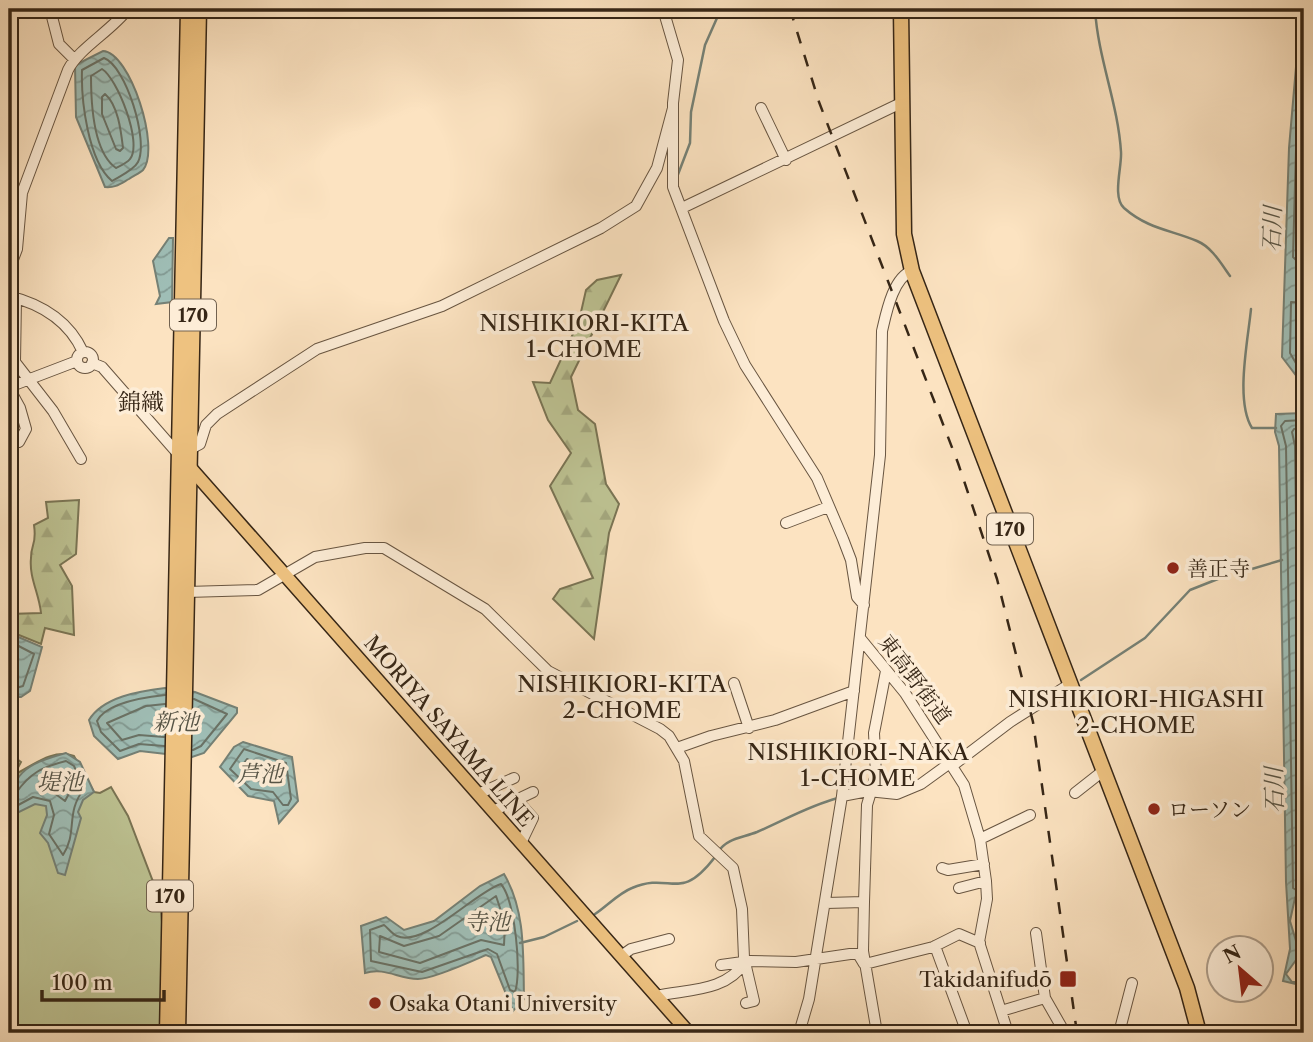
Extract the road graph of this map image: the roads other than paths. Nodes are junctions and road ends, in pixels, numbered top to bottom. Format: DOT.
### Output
graph roads {
  1 [pos="50,9"];
  2 [pos="128,9"];
  3 [pos="179,9"];
  4 [pos="188,9"];
  5 [pos="199,9"];
  6 [pos="207,9"];
  7 [pos="663,9"];
  8 [pos="901,9"];
  9 [pos="74,59"];
  10 [pos="901,103"];
  11 [pos="673,108"];
  12 [pos="761,108"];
  13 [pos="786,160"];
  14 [pos="196,162"];
  15 [pos="185,184"];
  16 [pos="682,208"];
  17 [pos="9,270"];
  18 [pos="912,271"];
  19 [pos="12,297"];
  20 [pos="80,357"];
  21 [pos="27,380"];
  22 [pos="9,387"];
  23 [pos="19,442"];
  24 [pos="184,452"];
  25 [pos="81,459"];
  26 [pos="190,468"];
  27 [pos="828,507"];
  28 [pos="786,523"];
  29 [pos="285,575"];
  30 [pos="187,592"];
  31 [pos="864,605"];
  32 [pos="860,638"];
  33 [pos="886,671"];
  34 [pos="734,683"];
  35 [pos="1070,684"];
  36 [pos="180,685"];
  37 [pos="854,691"];
  38 [pos="749,728"];
  39 [pos="677,748"];
  40 [pos="178,761"];
  41 [pos="951,764"];
  42 [pos="1104,771"];
  43 [pos="514,778"];
  44 [pos="533,792"];
  45 [pos="870,792"];
  46 [pos="1075,793"];
  47 [pos="478,794"];
  48 [pos="842,796"];
  49 [pos="517,800"];
  50 [pos="494,811"];
  51 [pos="1030,815"];
  52 [pos="980,839"];
  53 [pos="521,842"];
  54 [pos="984,864"];
  55 [pos="942,868"];
  56 [pos="986,881"];
  57 [pos="959,888"];
  58 [pos="864,902"];
  59 [pos="825,903"];
  60 [pos="1036,933"];
  61 [pos="669,939"];
  62 [pos="980,943"];
  63 [pos="935,946"];
  64 [pos="621,956"];
  65 [pos="815,959"];
  66 [pos="745,962"];
  67 [pos="865,964"];
  68 [pos="721,965"];
  69 [pos="1132,983"];
  70 [pos="656,996"];
  71 [pos="1045,998"];
  72 [pos="754,1001"];
  73 [pos="1001,1011"];
  74 [pos="167,1033"];
  75 [pos="178,1033"];
  76 [pos="689,1033"];
  77 [pos="799,1033"];
  78 [pos="877,1033"];
  79 [pos="967,1033"];
  80 [pos="1008,1033"];
  81 [pos="1065,1033"];
  82 [pos="1119,1033"];
  83 [pos="1199,1033"];
  1 -- 9 [label="street"];
  2 -- 9 [label="street"];
  3 -- 15 [label="highway"];
  4 -- 15 [label="highway, 170"];
  5 -- 14 [label="highway, 170"];
  6 -- 14 [label="highway"];
  7 -- 11 [label="street"];
  8 -- 10 [label="highway, 170"];
  9 -- 17 [label="street"];
  10 -- 13 [label="street"];
  10 -- 18 [label="highway, 170"];
  11 -- 16 [label="street, 東高野街道"];
  11 -- 24 [label="street"];
  12 -- 13 [label="street"];
  13 -- 16 [label="street"];
  14 -- 24 [label="highway, 170"];
  15 -- 24 [label="highway, 170"];
  16 -- 27 [label="street, 東高野街道"];
  18 -- 31 [label="street"];
  18 -- 35 [label="highway, 170"];
  19 -- 20 [label="street"];
  19 -- 21 [label="street"];
  20 -- 21 [label="street"];
  20 -- 24 [label="street"];
  21 -- 22 [label="street"];
  21 -- 25 [label="street"];
  22 -- 23 [label="street"];
  24 -- 26 [label="highway, 170"];
  24 -- 36 [label="highway, 170"];
  26 -- 29 [label="main road, MORIYA SAYAMA LINE"];
  26 -- 30 [label="highway, 170"];
  27 -- 28 [label="street"];
  27 -- 31 [label="street, 東高野街道"];
  29 -- 30 [label="street"];
  29 -- 39 [label="street"];
  29 -- 47 [label="main road, MORIYA SAYAMA LINE"];
  30 -- 36 [label="highway, 170"];
  31 -- 32 [label="street, 東高野街道"];
  32 -- 33 [label="street, 東高野街道"];
  32 -- 37 [label="street"];
  33 -- 41 [label="street, 東高野街道"];
  33 -- 45 [label="street"];
  34 -- 38 [label="street"];
  35 -- 41 [label="street"];
  35 -- 42 [label="highway, 170"];
  36 -- 40 [label="highway, 170"];
  37 -- 38 [label="street"];
  37 -- 48 [label="street"];
  38 -- 39 [label="street"];
  39 -- 66 [label="street"];
  40 -- 74 [label="highway, 170"];
  40 -- 75 [label="highway, 170"];
  41 -- 45 [label="street"];
  41 -- 52 [label="street, 東高野街道"];
  42 -- 46 [label="street"];
  42 -- 83 [label="highway, 170"];
  43 -- 47 [label="street"];
  44 -- 49 [label="street"];
  45 -- 48 [label="street"];
  45 -- 58 [label="street"];
  47 -- 50 [label="main road, MORIYA SAYAMA LINE"];
  48 -- 59 [label="street"];
  49 -- 50 [label="street"];
  49 -- 53 [label="street"];
  50 -- 53 [label="main road, MORIYA SAYAMA LINE"];
  51 -- 52 [label="street"];
  52 -- 54 [label="street, 東高野街道"];
  53 -- 64 [label="main road, MORIYA SAYAMA LINE"];
  54 -- 55 [label="street"];
  54 -- 56 [label="street, 東高野街道"];
  56 -- 57 [label="street"];
  56 -- 62 [label="street, 東高野街道"];
  58 -- 59 [label="street"];
  58 -- 67 [label="street"];
  59 -- 65 [label="street"];
  60 -- 71 [label="street"];
  61 -- 64 [label="street"];
  62 -- 63 [label="street"];
  62 -- 73 [label="street, 東高野街道"];
  63 -- 67 [label="street"];
  63 -- 79 [label="street"];
  64 -- 70 [label="main road, MORIYA SAYAMA LINE"];
  65 -- 66 [label="street"];
  65 -- 67 [label="street"];
  65 -- 77 [label="street"];
  66 -- 68 [label="street"];
  66 -- 70 [label="street"];
  66 -- 72 [label="street"];
  67 -- 78 [label="street"];
  69 -- 82 [label="street"];
  70 -- 76 [label="main road, MORIYA SAYAMA LINE"];
  71 -- 73 [label="street"];
  71 -- 81 [label="street"];
  73 -- 80 [label="street, 東高野街道"];
}
